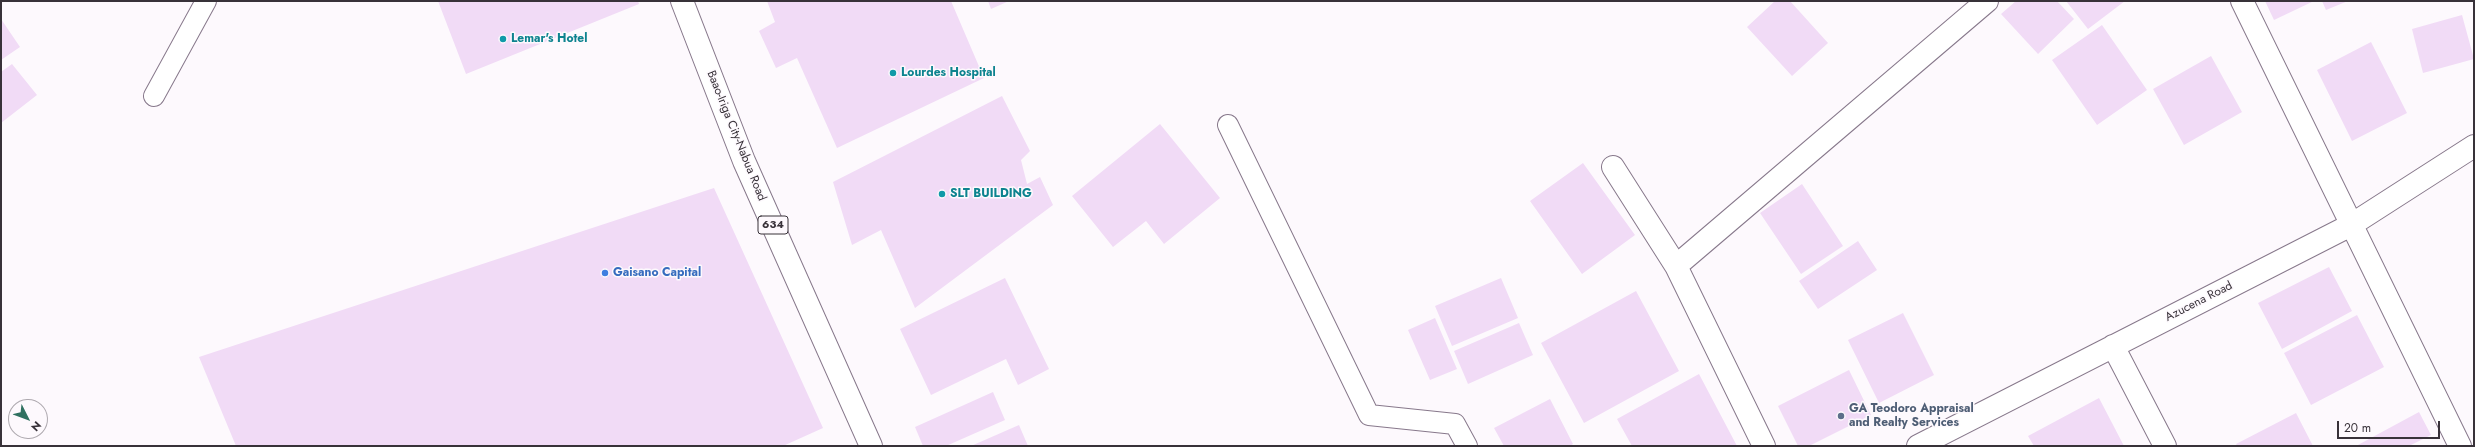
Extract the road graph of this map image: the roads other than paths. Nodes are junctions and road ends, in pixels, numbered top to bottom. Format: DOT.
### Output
graph roads {
  1 [pos="206,1"];
  2 [pos="682,1"];
  3 [pos="1987,1"];
  4 [pos="2242,1"];
  5 [pos="154,96"];
  6 [pos="1228,125"];
  7 [pos="2474,146"];
  8 [pos="1613,167"];
  9 [pos="2351,225"];
  10 [pos="1676,266"];
  11 [pos="2113,346"];
  12 [pos="871,446"];
  13 [pos="1467,446"];
  14 [pos="1764,446"];
  15 [pos="1918,446"];
  16 [pos="2166,446"];
  17 [pos="2460,446"];
  1 -- 5 [label="lane"];
  2 -- 12 [label="street, Baao-Iriga City-Nabua Road / 634"];
  3 -- 10 [label="street"];
  4 -- 9 [label="street"];
  6 -- 13 [label="lane"];
  7 -- 9 [label="street, Azucena Road"];
  8 -- 10 [label="street"];
  9 -- 11 [label="street, Azucena Road"];
  9 -- 17 [label="street"];
  10 -- 14 [label="street"];
  11 -- 15 [label="street, Azucena Road"];
  11 -- 16 [label="street"];
}
